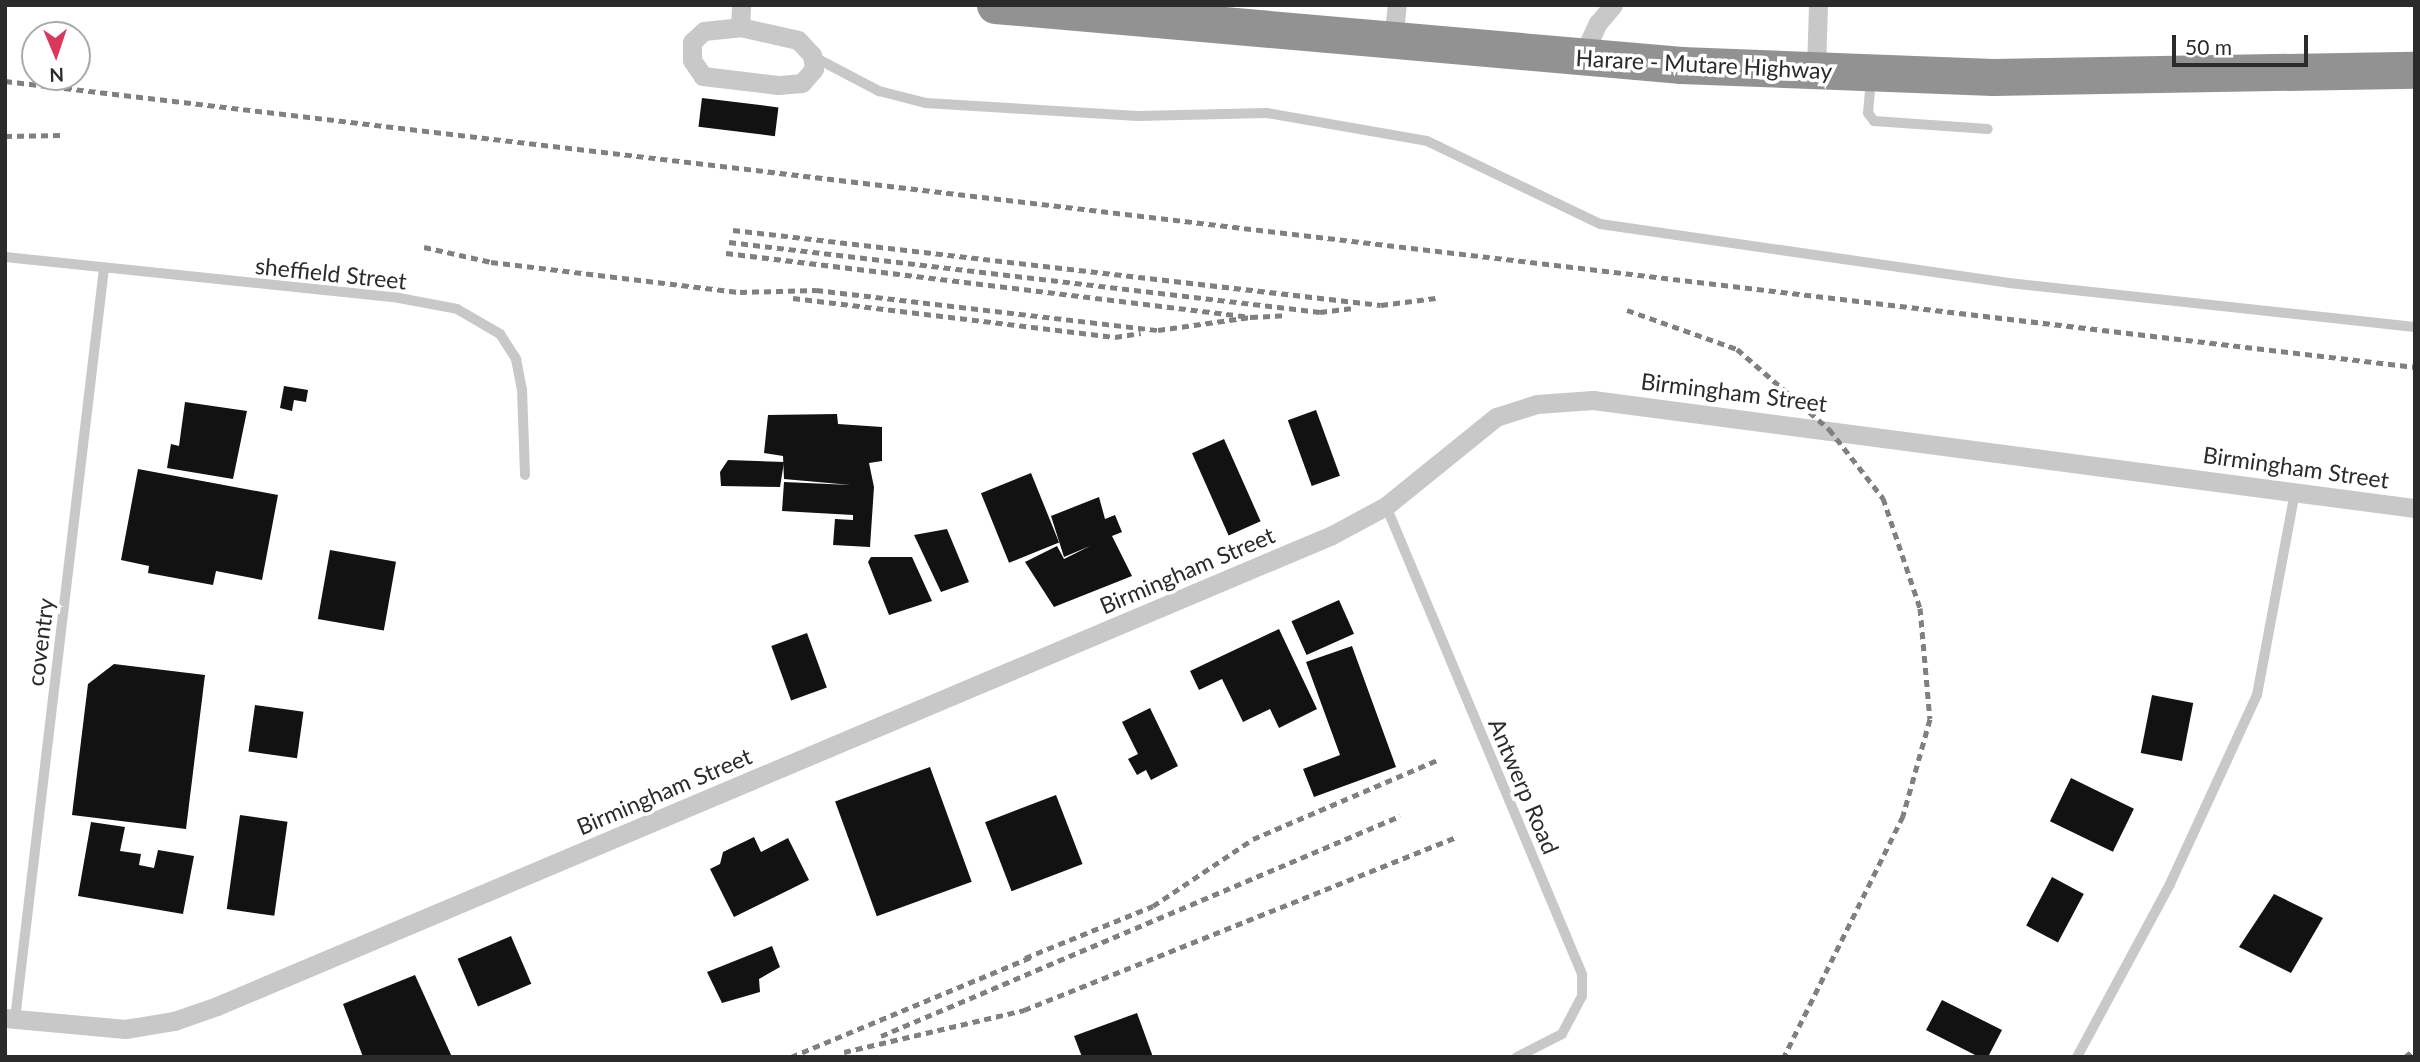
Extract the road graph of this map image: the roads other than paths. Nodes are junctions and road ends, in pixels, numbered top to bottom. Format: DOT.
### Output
graph roads {
  1 [pos="741,5"];
  2 [pos="995,5"];
  3 [pos="1613,5"];
  4 [pos="1818,5"];
  5 [pos="1395,23"];
  6 [pos="740,27"];
  7 [pos="812,55"];
  8 [pos="1581,59"];
  9 [pos="1816,69"];
  10 [pos="2415,70"];
  11 [pos="1872,72"];
  12 [pos="1988,129"];
  13 [pos="5,257"];
  14 [pos="104,268"];
  15 [pos="2415,327"];
  16 [pos="525,475"];
  17 [pos="2295,492"];
  18 [pos="1386,506"];
  19 [pos="2415,508"];
  20 [pos="10,1019"];
  21 [pos="1517,1057"];
  22 [pos="2077,1057"];
  1 -- 6 [label="street"];
  2 -- 5 [label="highway, Harare - Mutare Highway"];
  3 -- 8 [label="street"];
  4 -- 9 [label="street"];
  5 -- 8 [label="highway, Harare - Mutare Highway"];
  6 -- 7 [label="street"];
  6 -- 7 [label="street"];
  7 -- 15 [label="lane"];
  8 -- 9 [label="highway, Harare - Mutare Highway"];
  9 -- 11 [label="highway, Harare - Mutare Highway"];
  10 -- 11 [label="highway, Harare - Mutare Highway"];
  11 -- 12 [label="lane"];
  13 -- 14 [label="lane, sheffield Street"];
  14 -- 16 [label="lane, sheffield Street"];
  14 -- 20 [label="lane, coventry"];
  17 -- 18 [label="street, Birmingham Street"];
  17 -- 19 [label="street, Birmingham Street"];
  17 -- 22 [label="lane"];
  18 -- 20 [label="street, Birmingham Street"];
  18 -- 21 [label="lane, Antwerp Road"];
}
